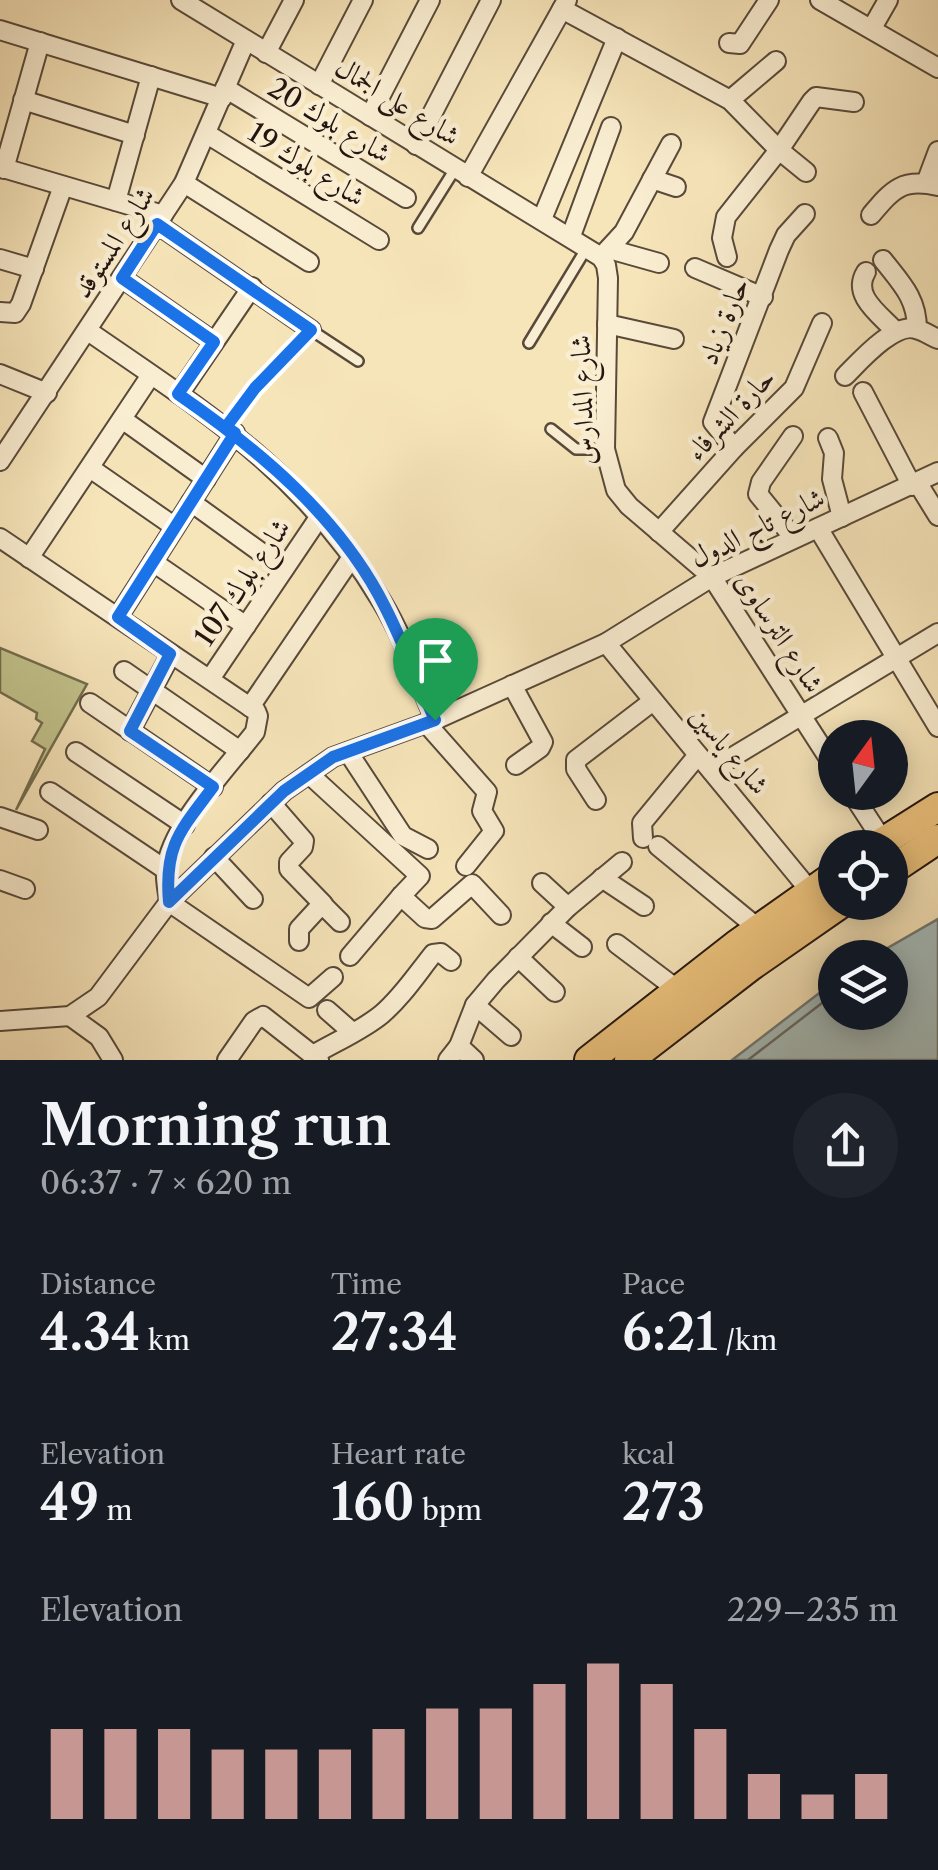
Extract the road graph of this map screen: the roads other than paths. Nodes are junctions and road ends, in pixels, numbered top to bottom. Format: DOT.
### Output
graph roads {
  1 [pos="181,0"];
  2 [pos="294,0"];
  3 [pos="363,0"];
  4 [pos="430,0"];
  5 [pos="492,0"];
  6 [pos="769,0"];
  7 [pos="820,0"];
  8 [pos="888,0"];
  9 [pos="564,3"];
  10 [pos="872,28"];
  11 [pos="0,30"];
  12 [pos="617,38"];
  13 [pos="246,40"];
  14 [pos="40,42"];
  15 [pos="730,44"];
  16 [pos="266,52"];
  17 [pos="776,61"];
  18 [pos="938,68"];
  19 [pos="151,76"];
  20 [pos="319,85"];
  21 [pos="223,93"];
  22 [pos="23,100"];
  23 [pos="730,100"];
  24 [pos="854,102"];
  25 [pos="370,116"];
  26 [pos="610,127"];
  27 [pos="207,134"];
  28 [pos="135,135"];
  29 [pos="671,144"];
  30 [pos="416,145"];
  31 [pos="779,150"];
  32 [pos="938,151"];
  33 [pos="2,168"];
  34 [pos="806,172"];
  35 [pos="462,173"];
  36 [pos="652,179"];
  37 [pos="184,183"];
  38 [pos="932,185"];
  39 [pos="63,186"];
  40 [pos="676,187"];
  41 [pos="406,198"];
  42 [pos="116,201"];
  43 [pos="804,214"];
  44 [pos="871,215"];
  45 [pos="542,219"];
  46 [pos="160,220"];
  47 [pos="418,228"];
  48 [pos="379,240"];
  49 [pos="592,247"];
  50 [pos="727,257"];
  51 [pos="0,259"];
  52 [pos="883,260"];
  53 [pos="308,262"];
  54 [pos="659,263"];
  55 [pos="695,268"];
  56 [pos="34,269"];
  57 [pos="866,272"];
  58 [pos="122,278"];
  59 [pos="252,287"];
  60 [pos="763,297"];
  61 [pos="5,313"];
  62 [pos="822,322"];
  63 [pos="607,324"];
  64 [pos="917,329"];
  65 [pos="311,330"];
  66 [pos="88,331"];
  67 [pos="896,332"];
  68 [pos="674,339"];
  69 [pos="938,339"];
  70 [pos="214,342"];
  71 [pos="528,343"];
  72 [pos="358,362"];
  73 [pos="0,374"];
  74 [pos="152,375"];
  75 [pos="845,376"];
  76 [pos="862,392"];
  77 [pos="47,393"];
  78 [pos="178,394"];
  79 [pos="122,419"];
  80 [pos="551,429"];
  81 [pos="230,430"];
  82 [pos="793,436"];
  83 [pos="828,438"];
  84 [pos="734,448"];
  85 [pos="605,449"];
  86 [pos="0,461"];
  87 [pos="90,468"];
  88 [pos="938,472"];
  89 [pos="206,479"];
  90 [pos="915,484"];
  91 [pos="191,502"];
  92 [pos="320,516"];
  93 [pos="842,516"];
  94 [pos="938,516"];
  95 [pos="176,527"];
  96 [pos="818,528"];
  97 [pos="658,532"];
  98 [pos="793,537"];
  99 [pos="0,538"];
  100 [pos="352,556"];
  101 [pos="29,558"];
  102 [pos="153,562"];
  103 [pos="284,569"];
  104 [pos="712,577"];
  105 [pos="118,617"];
  106 [pos="246,626"];
  107 [pos="938,632"];
  108 [pos="606,643"];
  109 [pos="170,654"];
  110 [pos="896,658"];
  111 [pos="124,671"];
  112 [pos="210,679"];
  113 [pos="512,685"];
  114 [pos="152,692"];
  115 [pos="654,701"];
  116 [pos="90,703"];
  117 [pos="253,709"];
  118 [pos="801,716"];
  119 [pos="431,721"];
  120 [pos="938,727"];
  121 [pos="130,731"];
  122 [pos="818,742"];
  123 [pos="76,752"];
  124 [pos="240,752"];
  125 [pos="348,752"];
  126 [pos="698,755"];
  127 [pos="516,765"];
  128 [pos="711,770"];
  129 [pos="309,774"];
  130 [pos="213,787"];
  131 [pos="50,792"];
  132 [pos="596,800"];
  133 [pos="271,804"];
  134 [pos="938,806"];
  135 [pos="0,817"];
  136 [pos="185,825"];
  137 [pos="38,830"];
  138 [pos="900,830"];
  139 [pos="938,840"];
  140 [pos="428,849"];
  141 [pos="214,857"];
  142 [pos="908,859"];
  143 [pos="622,862"];
  144 [pos="466,866"];
  145 [pos="166,870"];
  146 [pos="602,878"];
  147 [pos="0,880"];
  148 [pos="542,883"];
  149 [pos="818,887"];
  150 [pos="26,889"];
  151 [pos="811,892"];
  152 [pos="401,896"];
  153 [pos="253,899"];
  154 [pos="169,902"];
  155 [pos="323,904"];
  156 [pos="644,906"];
  157 [pos="568,907"];
  158 [pos="501,915"];
  159 [pos="818,919"];
  160 [pos="340,922"];
  161 [pos="552,923"];
  162 [pos="759,929"];
  163 [pos="299,940"];
  164 [pos="617,944"];
  165 [pos="582,947"];
  166 [pos="350,956"];
  167 [pos="518,956"];
  168 [pos="451,961"];
  169 [pos="333,977"];
  170 [pos="678,990"];
  171 [pos="555,992"];
  172 [pos="273,1000"];
  173 [pos="475,1005"];
  174 [pos="327,1010"];
  175 [pos="70,1016"];
  176 [pos="260,1017"];
  177 [pos="0,1021"];
  178 [pos="352,1032"];
  179 [pos="510,1036"];
  180 [pos="454,1053"];
  181 [pos="309,1056"];
  182 [pos="112,1060"];
  183 [pos="227,1060"];
  184 [pos="474,1060"];
  185 [pos="589,1060"];
  186 [pos="628,1060"];
  1 -- 13 [label="street, شارع على الجمال"];
  2 -- 16 [label="street"];
  3 -- 20 [label="street"];
  4 -- 25 [label="street"];
  5 -- 30 [label="street"];
  6 -- 15 [label="street"];
  7 -- 10 [label="street"];
  8 -- 10 [label="street"];
  9 -- 12 [label="street"];
  9 -- 35 [label="street"];
  10 -- 18 [label="street"];
  11 -- 14 [label="street, شارع بلوك 20"];
  12 -- 23 [label="street"];
  12 -- 45 [label="street"];
  13 -- 16 [label="street, شارع على الجمال"];
  13 -- 21 [label="street, شارع المستوقد"];
  14 -- 19 [label="street, شارع بلوك 20"];
  14 -- 22 [label="street"];
  16 -- 20 [label="street, شارع على الجمال"];
  17 -- 23 [label="street"];
  19 -- 21 [label="street, شارع بلوك 20"];
  19 -- 28 [label="street"];
  20 -- 25 [label="street, شارع على الجمال"];
  21 -- 27 [label="street, شارع المستوقد"];
  21 -- 41 [label="street, شارع بلوك 20"];
  22 -- 28 [label="street"];
  22 -- 33 [label="street"];
  23 -- 31 [label="street"];
  24 -- 31 [label="street"];
  25 -- 30 [label="street, شارع على الجمال"];
  26 -- 49 [label="street"];
  27 -- 37 [label="street, شارع المستوقد"];
  27 -- 48 [label="street, شارع بلوك 19"];
  28 -- 42 [label="street"];
  29 -- 36 [label="street"];
  30 -- 35 [label="street, شارع على الجمال"];
  31 -- 34 [label="street"];
  31 -- 50 [label="street"];
  32 -- 38 [label="street"];
  33 -- 39 [label="street"];
  35 -- 45 [label="street, شارع على الجمال"];
  35 -- 47 [label="lane"];
  36 -- 40 [label="street"];
  36 -- 49 [label="street"];
  37 -- 46 [label="street, شارع المستوقد"];
  37 -- 53 [label="street"];
  38 -- 44 [label="street"];
  39 -- 42 [label="street"];
  39 -- 56 [label="street"];
  42 -- 46 [label="street"];
  43 -- 60 [label="street, حارة زياد"];
  45 -- 49 [label="street, شارع على الجمال"];
  46 -- 58 [label="street, شارع المستوقد"];
  46 -- 59 [label="street"];
  49 -- 54 [label="street, شارع على الجمال"];
  49 -- 63 [label="street, شارع المدارس"];
  49 -- 71 [label="lane"];
  51 -- 56 [label="street"];
  52 -- 64 [label="street"];
  55 -- 60 [label="street"];
  56 -- 61 [label="street"];
  57 -- 67 [label="street"];
  58 -- 66 [label="street, شارع المستوقد"];
  58 -- 70 [label="street"];
  59 -- 65 [label="street"];
  59 -- 70 [label="street"];
  60 -- 84 [label="street, حارة زياد"];
  62 -- 84 [label="street, حارة الشرفاء"];
  63 -- 68 [label="street"];
  63 -- 85 [label="street, شارع المدارس"];
  64 -- 67 [label="street"];
  64 -- 69 [label="street"];
  65 -- 72 [label="lane"];
  65 -- 81 [label="lane"];
  66 -- 74 [label="street"];
  66 -- 77 [label="street, شارع المستوقد"];
  67 -- 75 [label="street"];
  70 -- 78 [label="street"];
  73 -- 77 [label="street"];
  74 -- 78 [label="street"];
  74 -- 79 [label="street"];
  76 -- 90 [label="street"];
  77 -- 86 [label="street, شارع المستوقد"];
  78 -- 81 [label="street"];
  79 -- 87 [label="street"];
  79 -- 89 [label="street"];
  80 -- 85 [label="lane"];
  81 -- 89 [label="street"];
  81 -- 92 [label="street"];
  82 -- 98 [label="street"];
  83 -- 93 [label="street"];
  84 -- 97 [label="street, حارة الشرفاء"];
  85 -- 97 [label="street, شارع المدارس"];
  87 -- 95 [label="street"];
  87 -- 101 [label="street"];
  88 -- 90 [label="street, شارع تاج الدول"];
  89 -- 91 [label="street"];
  90 -- 93 [label="street, شارع تاج الدول"];
  90 -- 94 [label="street"];
  91 -- 95 [label="street"];
  91 -- 103 [label="street"];
  92 -- 100 [label="street"];
  92 -- 103 [label="street, شارع بلوك 107"];
  93 -- 96 [label="street, شارع تاج الدول"];
  95 -- 102 [label="street"];
  96 -- 98 [label="street, شارع تاج الدول"];
  96 -- 110 [label="street"];
  97 -- 104 [label="street, شارع المدارس"];
  98 -- 104 [label="street, شارع تاج الدول"];
  99 -- 101 [label="street"];
  100 -- 117 [label="street"];
  100 -- 119 [label="street"];
  101 -- 105 [label="street"];
  102 -- 105 [label="street"];
  102 -- 106 [label="street"];
  103 -- 106 [label="street, شارع بلوك 107"];
  104 -- 108 [label="street, شارع تاج الدول"];
  104 -- 118 [label="street, شارع الترساوى"];
  105 -- 109 [label="street"];
  106 -- 112 [label="street, شارع بلوك 107"];
  107 -- 110 [label="street"];
  108 -- 113 [label="street, شارع تاج الدول"];
  108 -- 115 [label="street, شارع ياسين"];
  109 -- 112 [label="street"];
  109 -- 114 [label="street"];
  110 -- 118 [label="street"];
  110 -- 120 [label="street"];
  111 -- 114 [label="street"];
  112 -- 117 [label="street"];
  113 -- 119 [label="street, شارع تاج الدول"];
  113 -- 127 [label="street"];
  114 -- 121 [label="street"];
  114 -- 124 [label="street"];
  115 -- 126 [label="street, شارع ياسين"];
  115 -- 132 [label="street"];
  116 -- 121 [label="street"];
  117 -- 124 [label="street"];
  118 -- 122 [label="street, شارع الترساوى"];
  118 -- 128 [label="street"];
  119 -- 125 [label="street, شارع تاج الدول"];
  119 -- 144 [label="street"];
  121 -- 130 [label="street"];
  123 -- 136 [label="street"];
  124 -- 130 [label="street"];
  125 -- 129 [label="street, شارع تاج الدول"];
  125 -- 140 [label="street"];
  126 -- 128 [label="street, شارع ياسين"];
  126 -- 162 [label="street"];
  128 -- 151 [label="street, شارع ياسين"];
  129 -- 133 [label="street, شارع تاج الدول"];
  129 -- 152 [label="street"];
  130 -- 136 [label="street"];
  131 -- 145 [label="street"];
  133 -- 141 [label="street, شارع تاج الدول"];
  133 -- 155 [label="street"];
  134 -- 138 [label="main road"];
  135 -- 137 [label="street"];
  136 -- 145 [label="street"];
  139 -- 142 [label="main road"];
  141 -- 153 [label="street"];
  141 -- 154 [label="street, شارع تاج الدول"];
  143 -- 146 [label="street"];
  145 -- 154 [label="street"];
  146 -- 156 [label="street"];
  146 -- 157 [label="street"];
  147 -- 150 [label="street"];
  148 -- 157 [label="street"];
  149 -- 151 [label="main road"];
  151 -- 162 [label="main road"];
  152 -- 158 [label="street"];
  152 -- 166 [label="street"];
  154 -- 169 [label="street"];
  154 -- 175 [label="street, شارع تاج الدول"];
  155 -- 160 [label="street"];
  155 -- 163 [label="street"];
  157 -- 161 [label="street"];
  159 -- 186 [label="main road"];
  161 -- 165 [label="street"];
  161 -- 167 [label="street"];
  162 -- 170 [label="main road"];
  164 -- 170 [label="street"];
  167 -- 171 [label="street"];
  167 -- 173 [label="street"];
  168 -- 178 [label="street"];
  170 -- 185 [label="main road"];
  172 -- 176 [label="street"];
  173 -- 179 [label="street"];
  173 -- 180 [label="street"];
  174 -- 178 [label="street"];
  175 -- 177 [label="street"];
  175 -- 182 [label="street"];
  176 -- 181 [label="street"];
  176 -- 183 [label="street"];
  178 -- 181 [label="street"];
  180 -- 184 [label="street"];
}
